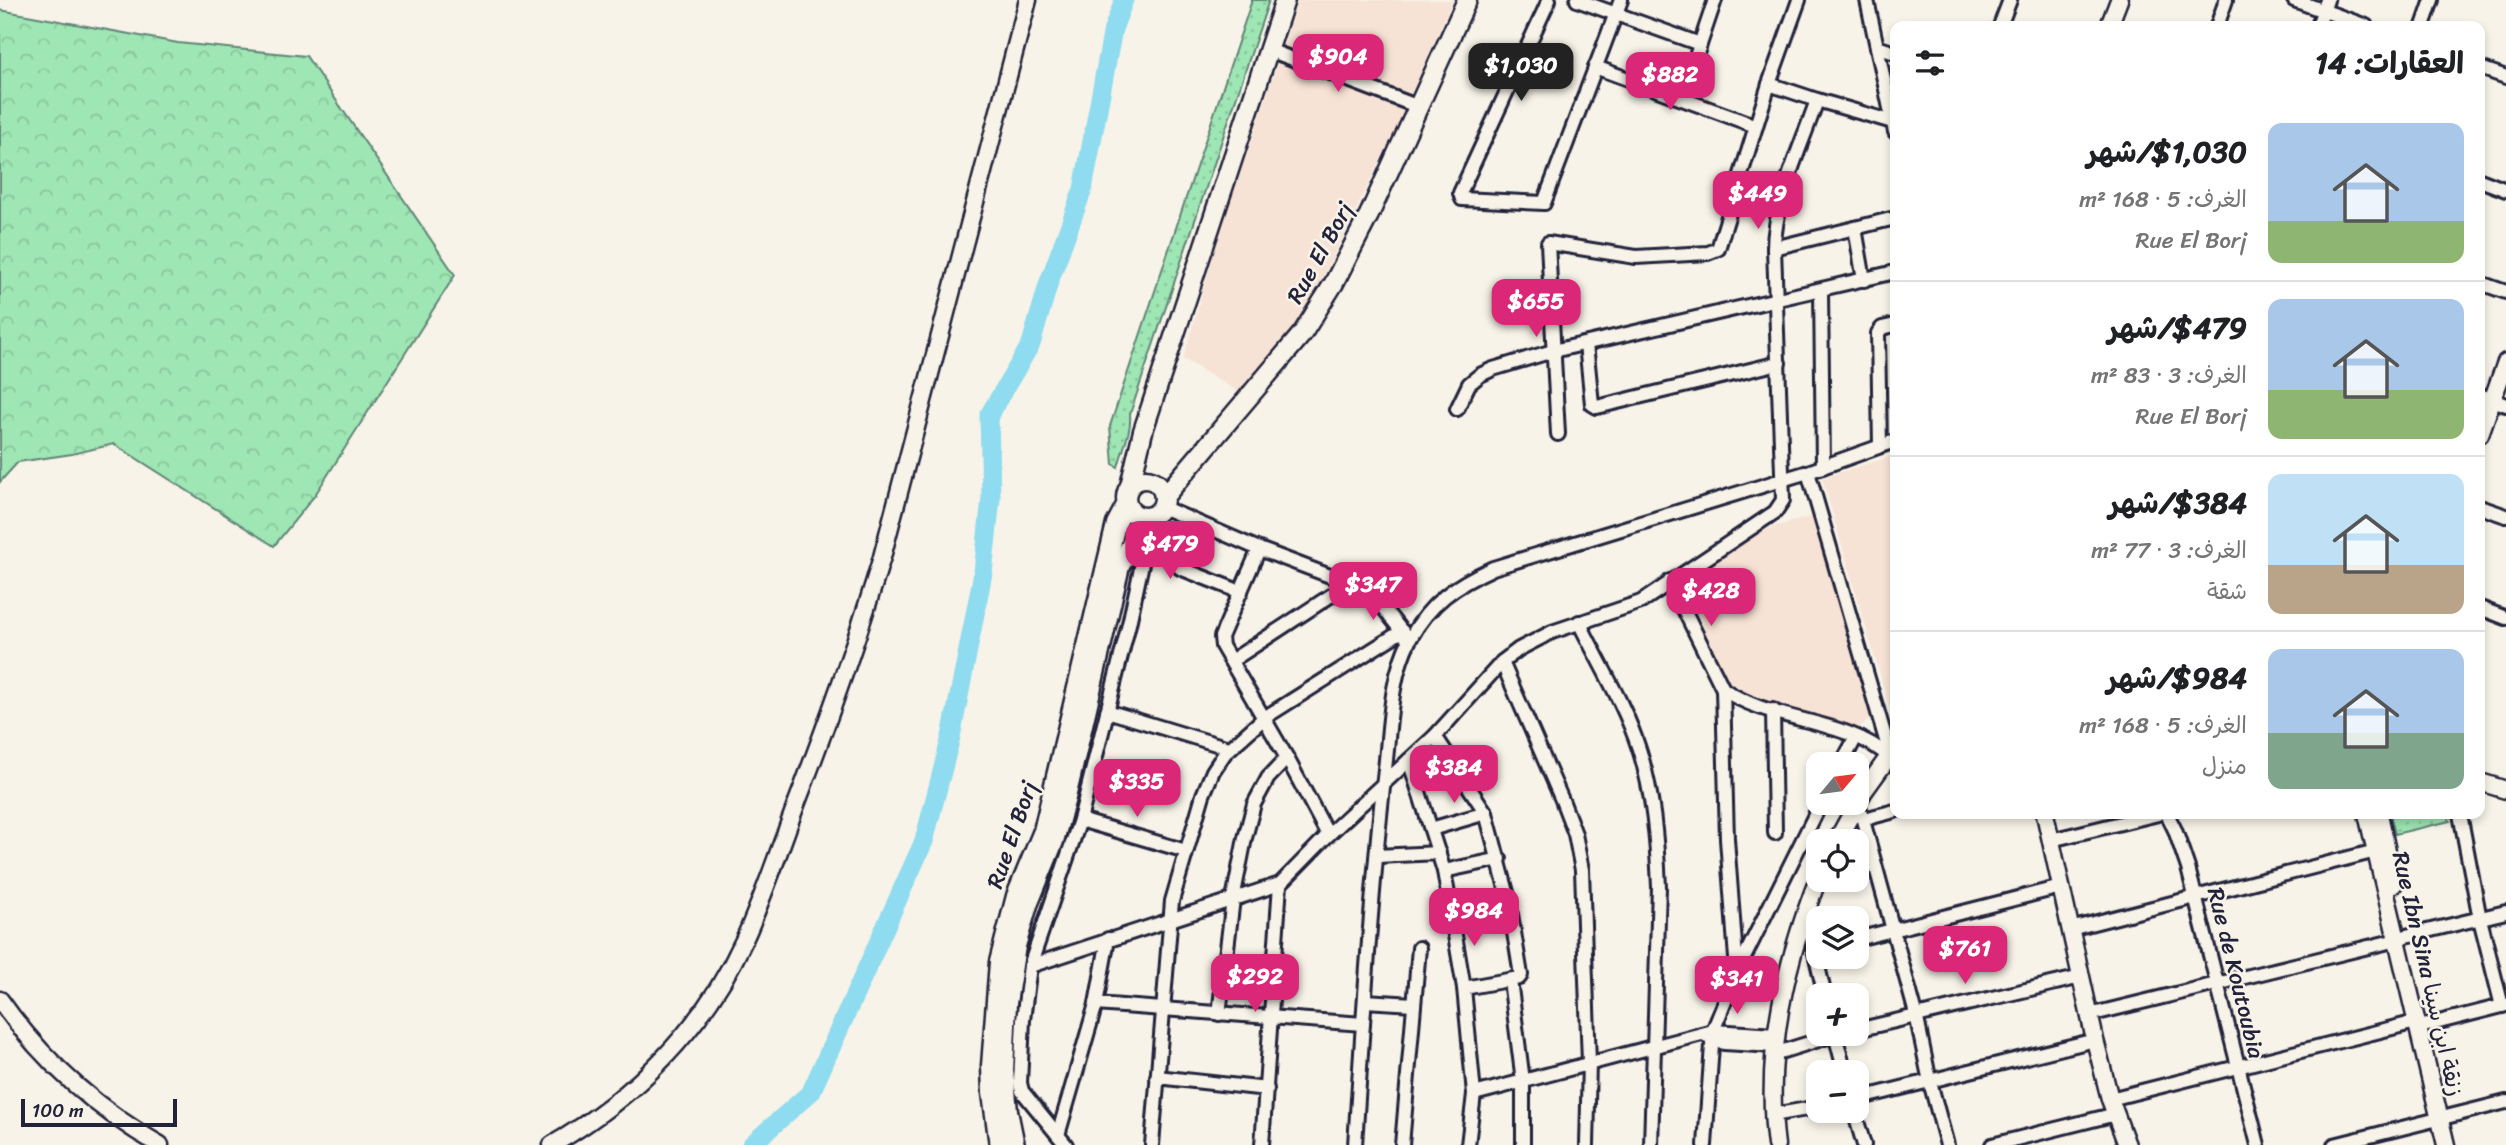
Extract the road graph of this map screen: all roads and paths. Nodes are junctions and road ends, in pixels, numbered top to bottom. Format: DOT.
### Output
graph roads {
  1 [pos="1028,0"];
  2 [pos="1285,0"];
  3 [pos="1467,0"];
  4 [pos="1549,0"];
  5 [pos="1577,0"];
  6 [pos="1621,0"];
  7 [pos="1715,0"];
  8 [pos="1800,0"];
  9 [pos="1867,0"];
  10 [pos="2010,0"];
  11 [pos="2119,0"];
  12 [pos="2226,0"];
  13 [pos="2294,0"];
  14 [pos="2432,0"];
  15 [pos="2325,5"];
  16 [pos="1616,13"];
  17 [pos="2002,21"];
  18 [pos="2111,21"];
  19 [pos="2219,21"];
  20 [pos="2357,21"];
  21 [pos="2425,21"];
  22 [pos="1700,44"];
  23 [pos="1877,47"];
  24 [pos="1269,50"];
  25 [pos="1890,51"];
  26 [pos="1595,67"];
  27 [pos="2485,70"];
  28 [pos="2506,77"];
  29 [pos="1769,84"];
  30 [pos="1682,98"];
  31 [pos="1816,100"];
  32 [pos="1419,107"];
  33 [pos="1890,108"];
  34 [pos="1756,126"];
  35 [pos="1890,126"];
  36 [pos="2485,182"];
  37 [pos="2506,190"];
  38 [pos="1890,219"];
  39 [pos="1855,228"];
  40 [pos="1774,248"];
  41 [pos="1890,273"];
  42 [pos="1864,280"];
  43 [pos="2485,285"];
  44 [pos="1821,290"];
  45 [pos="2506,292"];
  46 [pos="1776,300"];
  47 [pos="1890,326"];
  48 [pos="1586,344"];
  49 [pos="1553,351"];
  50 [pos="2506,362"];
  51 [pos="1779,363"];
  52 [pos="2493,400"];
  53 [pos="1457,409"];
  54 [pos="2485,421"];
  55 [pos="1558,434"];
  56 [pos="1890,443"];
  57 [pos="1880,446"];
  58 [pos="1823,467"];
  59 [pos="1808,472"];
  60 [pos="1783,478"];
  61 [pos="1130,486"];
  62 [pos="1126,505"];
  63 [pos="2485,509"];
  64 [pos="1156,510"];
  65 [pos="2506,516"];
  66 [pos="1195,522"];
  67 [pos="1259,549"];
  68 [pos="1670,581"];
  69 [pos="1350,583"];
  70 [pos="1241,592"];
  71 [pos="2485,610"];
  72 [pos="2506,618"];
  73 [pos="1579,622"];
  74 [pos="1405,636"];
  75 [pos="1231,662"];
  76 [pos="1502,662"];
  77 [pos="1723,689"];
  78 [pos="1773,710"];
  79 [pos="1107,711"];
  80 [pos="1264,718"];
  81 [pos="1435,736"];
  82 [pos="1856,737"];
  83 [pos="1229,748"];
  84 [pos="1890,749"];
  85 [pos="1848,752"];
  86 [pos="1890,752"];
  87 [pos="1890,754"];
  88 [pos="1287,758"];
  89 [pos="1409,760"];
  90 [pos="2485,784"];
  91 [pos="1383,785"];
  92 [pos="1869,785"];
  93 [pos="2506,790"];
  94 [pos="1890,812"];
  95 [pos="1486,813"];
  96 [pos="1815,816"];
  97 [pos="1863,816"];
  98 [pos="1864,819"];
  99 [pos="2046,819"];
  100 [pos="2137,819"];
  101 [pos="2169,819"];
  102 [pos="2368,819"];
  103 [pos="2380,819"];
  104 [pos="2461,819"];
  105 [pos="1080,820"];
  106 [pos="1431,828"];
  107 [pos="1775,833"];
  108 [pos="1328,835"];
  109 [pos="2051,840"];
  110 [pos="1186,850"];
  111 [pos="2376,851"];
  112 [pos="1439,853"];
  113 [pos="1377,856"];
  114 [pos="1500,859"];
  115 [pos="1444,871"];
  116 [pos="1280,884"];
  117 [pos="2061,887"];
  118 [pos="1813,892"];
  119 [pos="2196,898"];
  120 [pos="1233,899"];
  121 [pos="2506,912"];
  122 [pos="1805,915"];
  123 [pos="1806,918"];
  124 [pos="1170,919"];
  125 [pos="2480,919"];
  126 [pos="2070,929"];
  127 [pos="1894,930"];
  128 [pos="1869,936"];
  129 [pos="2402,938"];
  130 [pos="1108,939"];
  131 [pos="1419,947"];
  132 [pos="1030,965"];
  133 [pos="1737,972"];
  134 [pos="2081,977"];
  135 [pos="1510,980"];
  136 [pos="2218,984"];
  137 [pos="1464,988"];
  138 [pos="0,999"];
  139 [pos="1365,1001"];
  140 [pos="1096,1004"];
  141 [pos="1414,1004"];
  142 [pos="2504,1005"];
  143 [pos="1162,1008"];
  144 [pos="1219,1014"];
  145 [pos="1916,1014"];
  146 [pos="2089,1015"];
  147 [pos="1272,1018"];
  148 [pos="2422,1023"];
  149 [pos="1363,1024"];
  150 [pos="1869,1027"];
  151 [pos="1710,1035"];
  152 [pos="1806,1039"];
  153 [pos="2095,1040"];
  154 [pos="1775,1045"];
  155 [pos="1654,1046"];
  156 [pos="1589,1062"];
  157 [pos="2238,1068"];
  158 [pos="1157,1077"];
  159 [pos="1523,1081"];
  160 [pos="1930,1082"];
  161 [pos="1266,1089"];
  162 [pos="1474,1094"];
  163 [pos="1869,1096"];
  164 [pos="2506,1102"];
  165 [pos="2113,1107"];
  166 [pos="1806,1109"];
  167 [pos="1773,1115"];
  168 [pos="2445,1118"];
  169 [pos="1858,1123"];
  170 [pos="1062,1140"];
  171 [pos="160,1145"];
  172 [pos="552,1145"];
  173 [pos="999,1145"];
  174 [pos="1015,1145"];
  175 [pos="1152,1145"];
  176 [pos="1262,1145"];
  177 [pos="1354,1145"];
  178 [pos="1402,1145"];
  179 [pos="1468,1145"];
  180 [pos="1522,1145"];
  181 [pos="1587,1145"];
  182 [pos="1651,1145"];
  183 [pos="1705,1145"];
  184 [pos="1776,1145"];
  185 [pos="1864,1145"];
  186 [pos="1947,1145"];
  187 [pos="1992,1145"];
  188 [pos="2127,1145"];
  189 [pos="2258,1145"];
  190 [pos="2334,1145"];
  191 [pos="2446,1145"];
  192 [pos="2457,1145"];
  1 -- 172 [label="street"];
  2 -- 24 [label="main road"];
  3 -- 32 [label="main road, Rue El Borj"];
  4 -- 26 [label="street"];
  5 -- 16 [label="street"];
  6 -- 16 [label="street"];
  7 -- 22 [label="street"];
  8 -- 29 [label="street"];
  9 -- 23 [label="street"];
  10 -- 17 [label="street"];
  11 -- 18 [label="street"];
  12 -- 19 [label="street"];
  13 -- 15 [label="street"];
  14 -- 21 [label="street"];
  15 -- 20 [label="street"];
  16 -- 22 [label="street"];
  16 -- 26 [label="street"];
  22 -- 30 [label="street"];
  23 -- 25 [label="street"];
  23 -- 33 [label="street"];
  24 -- 32 [label="street"];
  24 -- 61 [label="main road"];
  26 -- 30 [label="street"];
  27 -- 28 [label="street"];
  29 -- 31 [label="street"];
  29 -- 34 [label="street"];
  30 -- 34 [label="street"];
  31 -- 35 [label="street"];
  31 -- 40 [label="street"];
  32 -- 64 [label="main road, Rue El Borj"];
  34 -- 49 [label="street"];
  36 -- 37 [label="street"];
  38 -- 39 [label="street"];
  39 -- 40 [label="street"];
  39 -- 42 [label="street"];
  40 -- 46 [label="street"];
  41 -- 42 [label="street"];
  42 -- 44 [label="street"];
  43 -- 45 [label="street"];
  44 -- 46 [label="street"];
  44 -- 58 [label="street"];
  46 -- 48 [label="street"];
  46 -- 51 [label="street"];
  47 -- 57 [label="street"];
  48 -- 49 [label="street"];
  48 -- 51 [label="street"];
  49 -- 53 [label="street"];
  49 -- 55 [label="street"];
  50 -- 52 [label="street"];
  51 -- 60 [label="street"];
  52 -- 54 [label="street"];
  56 -- 57 [label="street"];
  57 -- 58 [label="street"];
  58 -- 59 [label="street"];
  59 -- 60 [label="street"];
  59 -- 84 [label="street"];
  60 -- 68 [label="street"];
  60 -- 74 [label="street"];
  61 -- 62 [label="main road"];
  61 -- 64 [label="main road"];
  62 -- 64 [label="main road"];
  62 -- 173 [label="main road, Rue El Borj"];
  63 -- 65 [label="street"];
  64 -- 66 [label="street"];
  64 -- 79 [label="street"];
  64 -- 174 [label="main road, Rue El Borj"];
  66 -- 67 [label="street"];
  66 -- 70 [label="street"];
  67 -- 69 [label="street"];
  67 -- 70 [label="street"];
  68 -- 73 [label="street"];
  68 -- 77 [label="street"];
  69 -- 74 [label="street"];
  69 -- 75 [label="street"];
  70 -- 75 [label="street"];
  71 -- 72 [label="street"];
  73 -- 76 [label="street"];
  73 -- 155 [label="street"];
  74 -- 80 [label="street"];
  74 -- 91 [label="street"];
  75 -- 80 [label="street"];
  76 -- 81 [label="street"];
  76 -- 156 [label="street"];
  77 -- 78 [label="street"];
  77 -- 133 [label="street"];
  78 -- 82 [label="street"];
  78 -- 107 [label="street"];
  79 -- 83 [label="street"];
  79 -- 105 [label="street"];
  80 -- 83 [label="street"];
  80 -- 88 [label="street"];
  81 -- 89 [label="street"];
  81 -- 95 [label="street"];
  82 -- 85 [label="street"];
  82 -- 86 [label="street"];
  83 -- 110 [label="street"];
  87 -- 92 [label="street"];
  88 -- 108 [label="street"];
  88 -- 120 [label="street"];
  89 -- 91 [label="street"];
  89 -- 106 [label="street"];
  90 -- 93 [label="street"];
  91 -- 108 [label="street"];
  91 -- 113 [label="street"];
  94 -- 98 [label="street"];
  95 -- 106 [label="street"];
  95 -- 114 [label="street"];
  96 -- 133 [label="street"];
  97 -- 98 [label="street"];
  98 -- 127 [label="street"];
  99 -- 109 [label="street"];
  100 -- 109 [label="street"];
  101 -- 119 [label="street, Rue de Koutoubia"];
  102 -- 111 [label="street, Rue Ibn Sina زنقة ابن سينا"];
  103 -- 129 [label="street, Rue Ibn Sina زنقة ابن سينا"];
  104 -- 125 [label="street"];
  105 -- 110 [label="street"];
  105 -- 132 [label="street"];
  106 -- 112 [label="street"];
  108 -- 116 [label="street"];
  109 -- 117 [label="street"];
  110 -- 124 [label="street"];
  111 -- 119 [label="street"];
  111 -- 129 [label="street, Rue Ibn Sina زنقة ابن سينا"];
  112 -- 113 [label="street"];
  112 -- 115 [label="street"];
  113 -- 139 [label="street"];
  114 -- 115 [label="street"];
  114 -- 135 [label="street"];
  115 -- 137 [label="street"];
  116 -- 120 [label="street"];
  116 -- 147 [label="street"];
  117 -- 126 [label="street"];
  117 -- 127 [label="street"];
  118 -- 122 [label="street"];
  119 -- 126 [label="street"];
  119 -- 136 [label="street, Rue de Koutoubia"];
  120 -- 124 [label="street"];
  120 -- 144 [label="street"];
  121 -- 125 [label="street"];
  122 -- 123 [label="street"];
  122 -- 154 [label="street"];
  124 -- 130 [label="street"];
  124 -- 143 [label="street"];
  125 -- 129 [label="street"];
  125 -- 142 [label="street"];
  126 -- 134 [label="street"];
  127 -- 128 [label="street"];
  127 -- 145 [label="street"];
  129 -- 136 [label="street"];
  129 -- 148 [label="street, Rue Ibn Sina زنقة ابن سينا"];
  130 -- 132 [label="street"];
  130 -- 140 [label="street"];
  131 -- 141 [label="street"];
  132 -- 170 [label="street"];
  133 -- 151 [label="street"];
  134 -- 145 [label="street"];
  134 -- 146 [label="street"];
  135 -- 137 [label="street"];
  135 -- 159 [label="street"];
  136 -- 146 [label="street"];
  136 -- 157 [label="street, Rue de Koutoubia"];
  137 -- 162 [label="street"];
  138 -- 171 [label="street"];
  139 -- 141 [label="street"];
  139 -- 149 [label="street"];
  140 -- 143 [label="street"];
  140 -- 170 [label="street"];
  141 -- 178 [label="street"];
  142 -- 148 [label="street"];
  143 -- 144 [label="street"];
  143 -- 158 [label="street"];
  144 -- 147 [label="street"];
  145 -- 150 [label="street"];
  145 -- 160 [label="street"];
  146 -- 153 [label="street"];
  147 -- 149 [label="street"];
  147 -- 161 [label="street"];
  148 -- 157 [label="street"];
  148 -- 168 [label="street, Rue Ibn Sina زنقة ابن سينا"];
  149 -- 177 [label="street"];
  151 -- 154 [label="street"];
  151 -- 155 [label="street"];
  151 -- 183 [label="street"];
  152 -- 154 [label="street"];
  153 -- 160 [label="street"];
  153 -- 165 [label="street"];
  154 -- 167 [label="street"];
  155 -- 156 [label="street"];
  155 -- 182 [label="street"];
  156 -- 159 [label="street"];
  156 -- 181 [label="street"];
  157 -- 165 [label="street"];
  157 -- 189 [label="street, Rue de Koutoubia"];
  158 -- 161 [label="street"];
  158 -- 175 [label="street"];
  159 -- 162 [label="street"];
  159 -- 180 [label="street"];
  160 -- 163 [label="street"];
  160 -- 186 [label="street"];
  161 -- 176 [label="street"];
  162 -- 179 [label="street"];
  164 -- 168 [label="street"];
  165 -- 187 [label="street"];
  165 -- 188 [label="street"];
  166 -- 167 [label="street"];
  167 -- 184 [label="street"];
  168 -- 190 [label="street"];
  168 -- 191 [label="street, Rue Ibn Sina زنقة ابن سينا"];
  168 -- 192 [label="street, Rue Ibn Sina زنقة ابن سينا"];
  169 -- 185 [label="street"];
}
